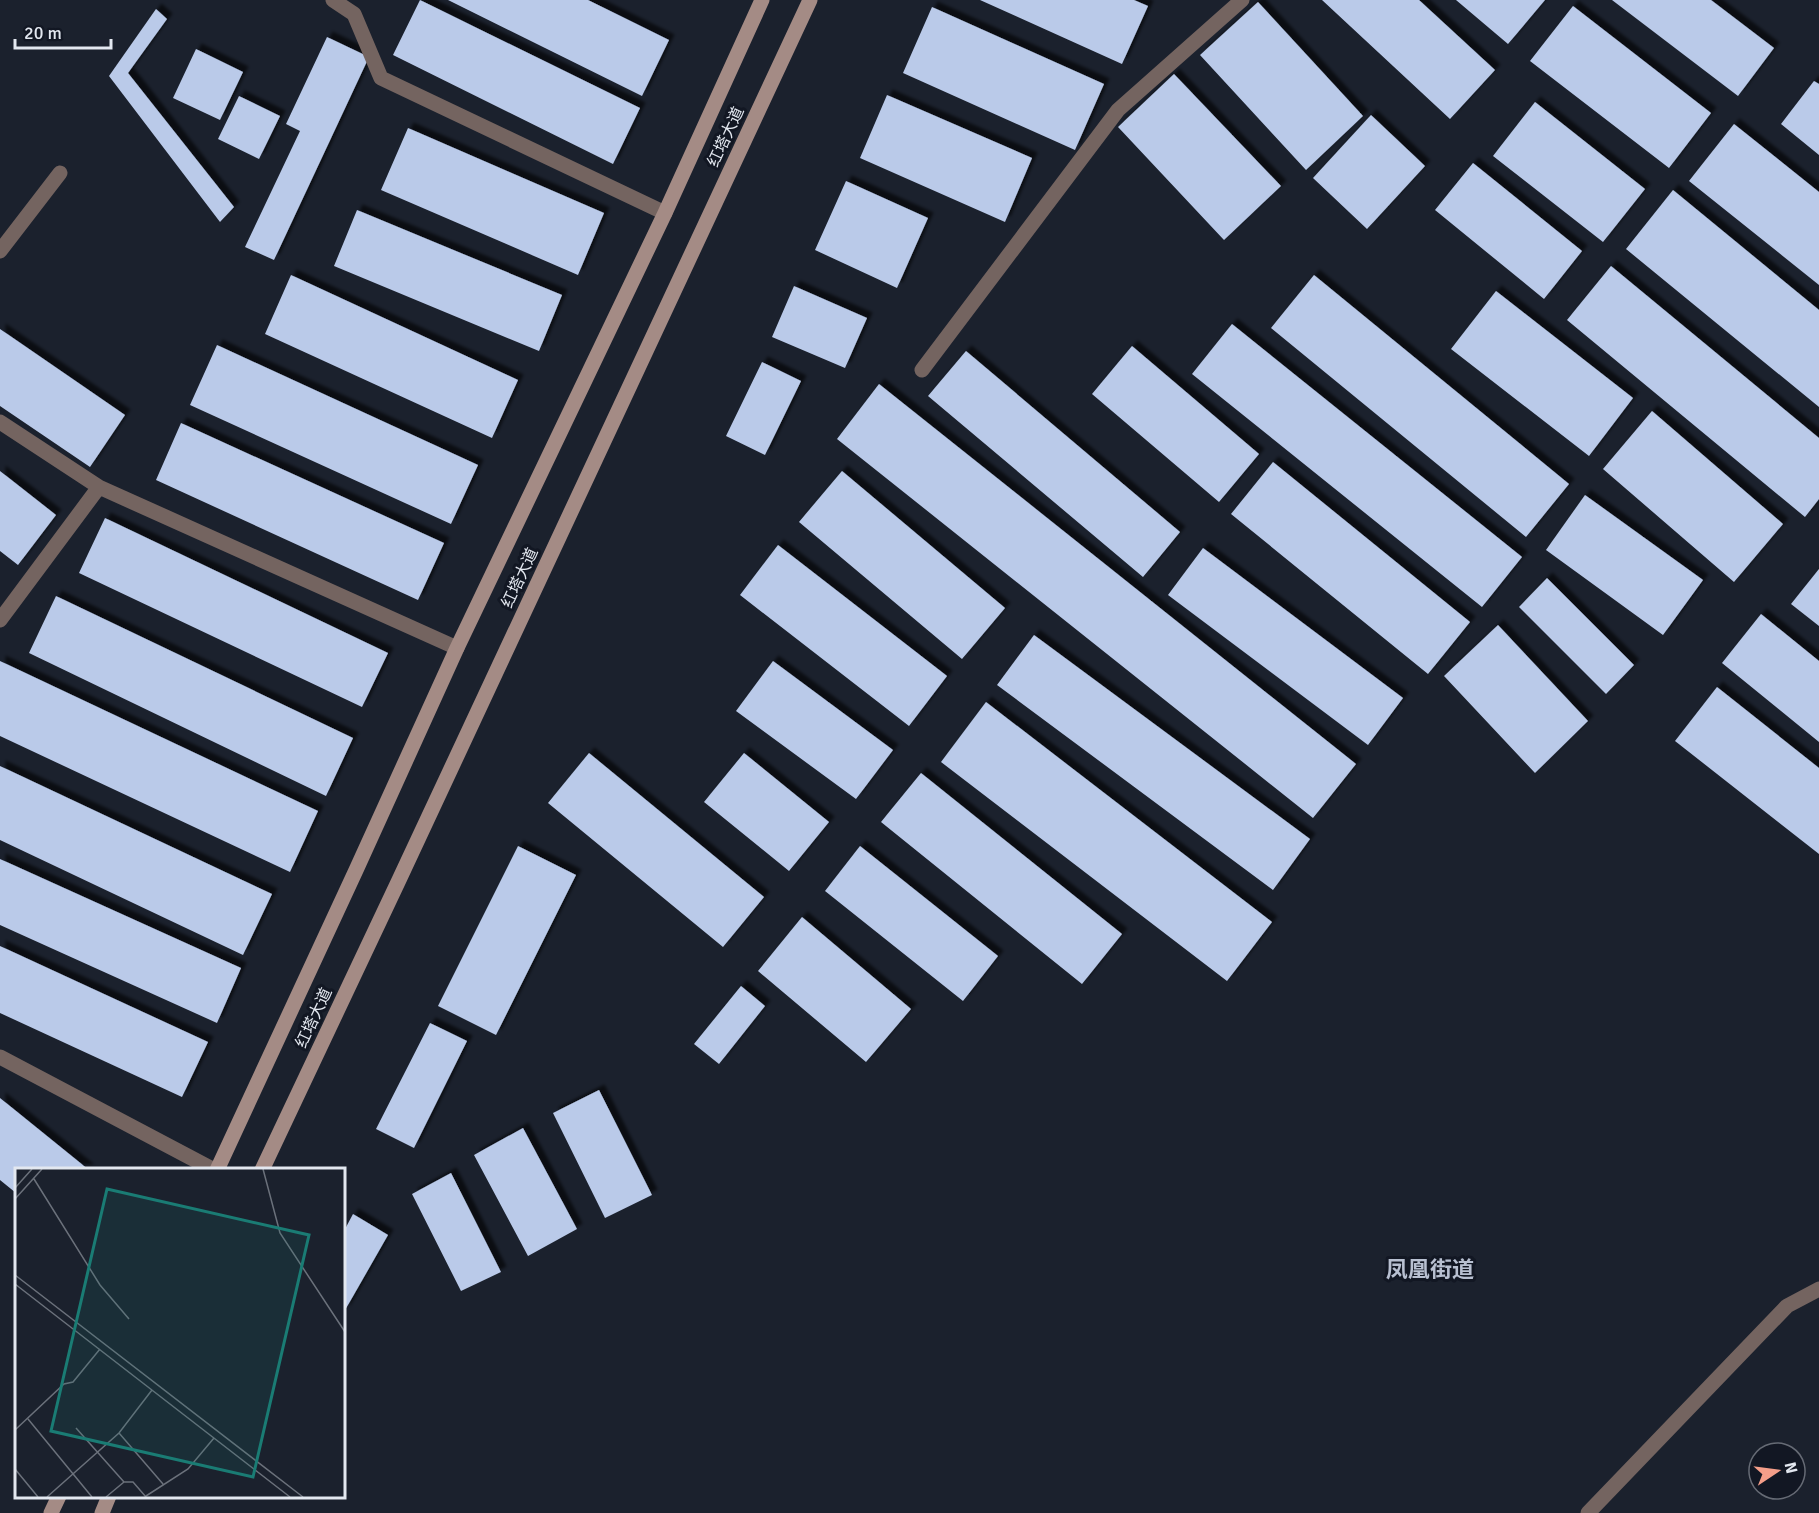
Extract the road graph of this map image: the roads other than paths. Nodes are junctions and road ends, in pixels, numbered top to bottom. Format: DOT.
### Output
graph roads {
  1 [pos="333,0"];
  2 [pos="762,0"];
  3 [pos="810,0"];
  4 [pos="1242,0"];
  5 [pos="60,173"];
  6 [pos="666,213"];
  7 [pos="0,251"];
  8 [pos="922,370"];
  9 [pos="0,422"];
  10 [pos="99,487"];
  11 [pos="0,620"];
  12 [pos="457,648"];
  13 [pos="0,1057"];
  14 [pos="211,1168"];
  15 [pos="216,1168"];
  16 [pos="263,1168"];
  17 [pos="1819,1289"];
  18 [pos="58,1498"];
  19 [pos="109,1498"];
  20 [pos="51,1513"];
  21 [pos="102,1513"];
  22 [pos="1588,1513"];
  1 -- 6 [label="street"];
  2 -- 6 [label="main road, 红塔大道"];
  3 -- 16 [label="main road, 红塔大道"];
  4 -- 8 [label="street"];
  5 -- 7 [label="street"];
  6 -- 12 [label="main road, 红塔大道"];
  9 -- 10 [label="street"];
  10 -- 11 [label="street"];
  10 -- 12 [label="street"];
  12 -- 15 [label="main road, 红塔大道"];
  13 -- 14 [label="street"];
  17 -- 22 [label="street"];
  18 -- 20 [label="main road"];
  19 -- 21 [label="main road"];
}
